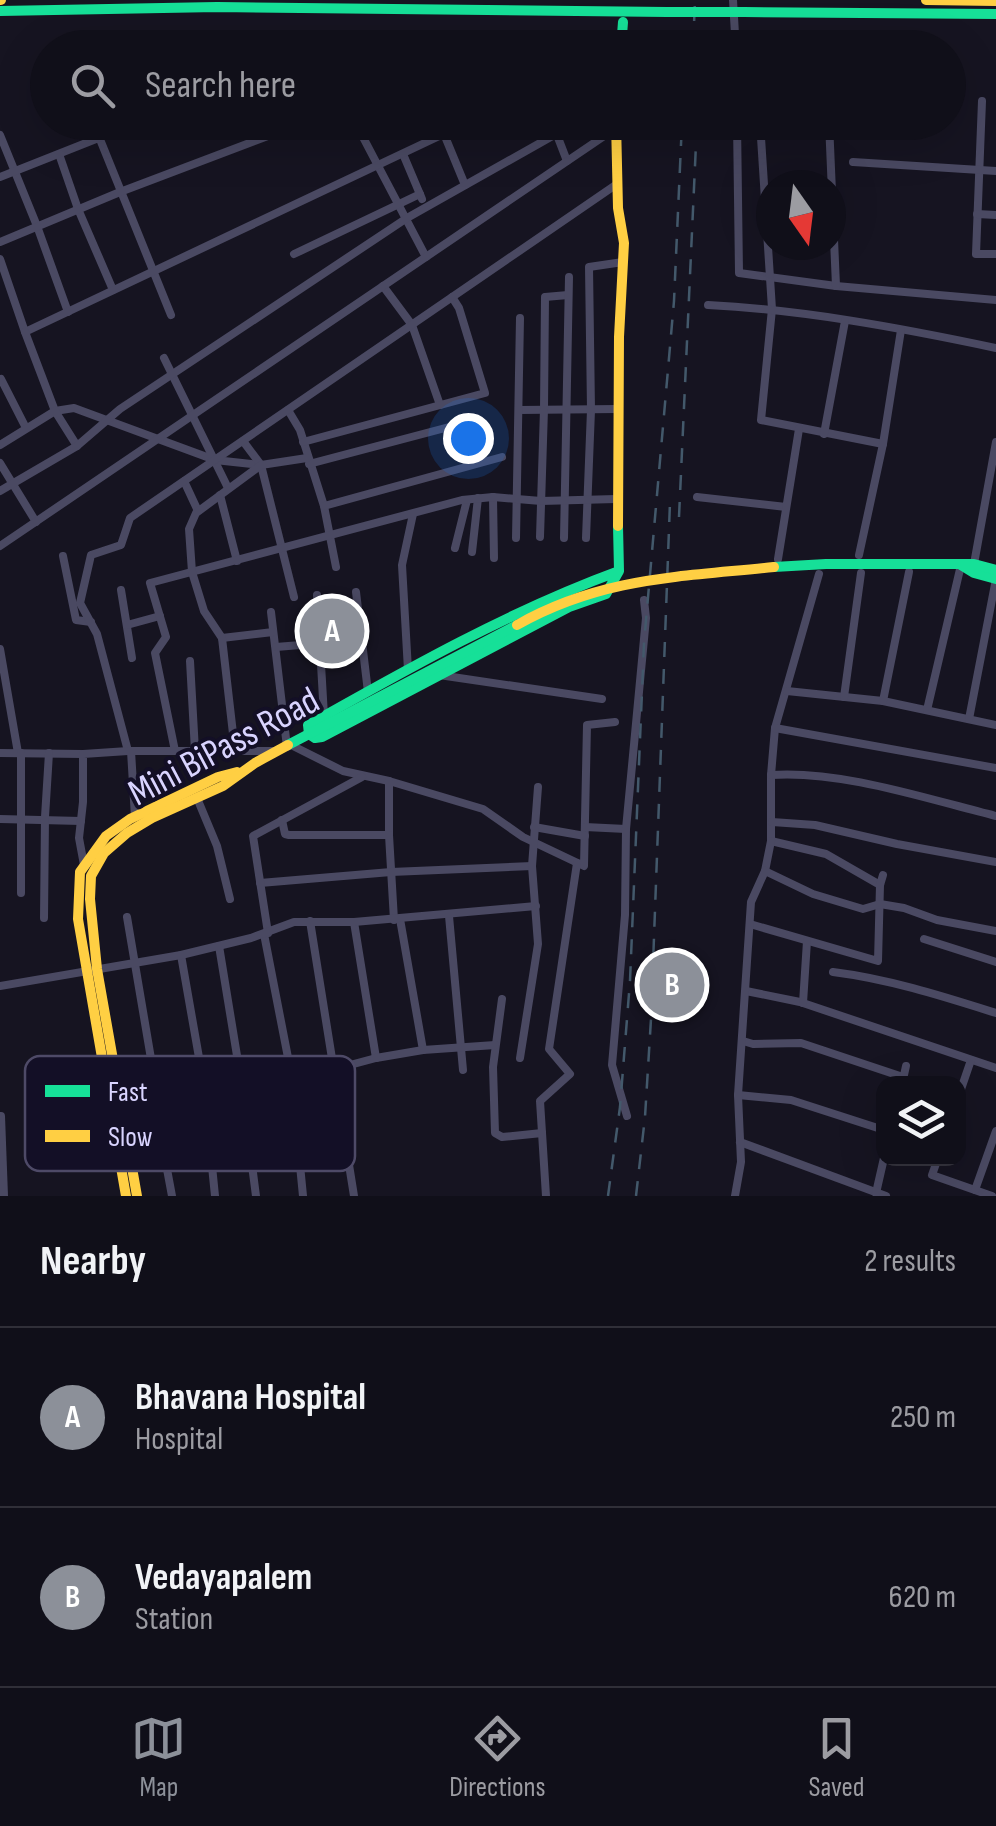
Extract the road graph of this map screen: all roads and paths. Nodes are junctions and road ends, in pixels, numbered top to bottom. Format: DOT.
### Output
graph roads {
  1 [pos="733,0"];
  2 [pos="926,0"];
  3 [pos="995,1"];
  4 [pos="0,12"];
  5 [pos="996,14"];
  6 [pos="623,22"];
  7 [pos="623,30"];
  8 [pos="735,30"];
  9 [pos="982,101"];
  10 [pos="0,135"];
  11 [pos="93,140"];
  12 [pos="99,140"];
  13 [pos="257,140"];
  14 [pos="364,140"];
  15 [pos="432,140"];
  16 [pos="446,140"];
  17 [pos="545,140"];
  18 [pos="558,140"];
  19 [pos="596,140"];
  20 [pos="616,140"];
  21 [pos="737,140"];
  22 [pos="761,140"];
  23 [pos="830,140"];
  24 [pos="58,154"];
  25 [pos="403,154"];
  26 [pos="567,161"];
  27 [pos="853,162"];
  28 [pos="377,166"];
  29 [pos="979,170"];
  30 [pos="16,171"];
  31 [pos="996,171"];
  32 [pos="0,177"];
  33 [pos="617,184"];
  34 [pos="465,185"];
  35 [pos="120,192"];
  36 [pos="420,194"];
  37 [pos="400,205"];
  38 [pos="426,207"];
  39 [pos="78,209"];
  40 [pos="977,214"];
  41 [pos="996,215"];
  42 [pos="407,218"];
  43 [pos="38,226"];
  44 [pos="0,242"];
  45 [pos="294,254"];
  46 [pos="996,254"];
  47 [pos="426,257"];
  48 [pos="0,259"];
  49 [pos="624,262"];
  50 [pos="153,272"];
  51 [pos="770,276"];
  52 [pos="569,277"];
  53 [pos="383,286"];
  54 [pos="836,286"];
  55 [pos="113,290"];
  56 [pos="568,294"];
  57 [pos="452,297"];
  58 [pos="996,300"];
  59 [pos="708,306"];
  60 [pos="772,309"];
  61 [pos="68,312"];
  62 [pos="171,315"];
  63 [pos="520,318"];
  64 [pos="845,321"];
  65 [pos="412,325"];
  66 [pos="901,330"];
  67 [pos="25,332"];
  68 [pos="996,348"];
  69 [pos="164,358"];
  70 [pos="172,374"];
  71 [pos="1,379"];
  72 [pos="440,405"];
  73 [pos="618,409"];
  74 [pos="288,410"];
  75 [pos="519,410"];
  76 [pos="544,410"];
  77 [pos="566,410"];
  78 [pos="590,410"];
  79 [pos="55,411"];
  80 [pos="192,416"];
  81 [pos="105,421"];
  82 [pos="468,422"];
  83 [pos="26,428"];
  84 [pos="799,428"];
  85 [pos="824,434"];
  86 [pos="158,439"];
  87 [pos="243,441"];
  88 [pos="303,442"];
  89 [pos="996,442"];
  90 [pos="883,444"];
  91 [pos="0,445"];
  92 [pos="77,446"];
  93 [pos="502,457"];
  94 [pos="215,460"];
  95 [pos="308,461"];
  96 [pos="0,464"];
  97 [pos="261,465"];
  98 [pos="184,481"];
  99 [pos="12,484"];
  100 [pos="0,491"];
  101 [pos="224,491"];
  102 [pos="698,496"];
  103 [pos="494,497"];
  104 [pos="478,498"];
  105 [pos="516,498"];
  106 [pos="587,499"];
  107 [pos="616,499"];
  108 [pos="467,500"];
  109 [pos="541,500"];
  110 [pos="565,500"];
  111 [pos="324,506"];
  112 [pos="786,507"];
  113 [pos="198,511"];
  114 [pos="413,514"];
  115 [pos="36,522"];
  116 [pos="330,536"];
  117 [pos="540,537"];
  118 [pos="516,538"];
  119 [pos="564,538"];
  120 [pos="586,538"];
  121 [pos="0,546"];
  122 [pos="283,548"];
  123 [pos="455,548"];
  124 [pos="472,552"];
  125 [pos="63,556"];
  126 [pos="860,556"];
  127 [pos="494,558"];
  128 [pos="237,560"];
  129 [pos="778,560"];
  130 [pos="974,564"];
  131 [pos="960,565"];
  132 [pos="336,567"];
  133 [pos="996,570"];
  134 [pos="619,571"];
  135 [pos="192,572"];
  136 [pos="909,572"];
  137 [pos="861,573"];
  138 [pos="820,574"];
  139 [pos="996,579"];
  140 [pos="121,590"];
  141 [pos="356,592"];
  142 [pos="317,595"];
  143 [pos="294,597"];
  144 [pos="644,600"];
  145 [pos="271,612"];
  146 [pos="160,616"];
  147 [pos="91,622"];
  148 [pos="127,626"];
  149 [pos="273,632"];
  150 [pos="222,638"];
  151 [pos="362,640"];
  152 [pos="320,644"];
  153 [pos="276,647"];
  154 [pos="0,649"];
  155 [pos="132,658"];
  156 [pos="190,661"];
  157 [pos="408,670"];
  158 [pos="438,675"];
  159 [pos="787,691"];
  160 [pos="368,692"];
  161 [pos="844,697"];
  162 [pos="602,699"];
  163 [pos="883,701"];
  164 [pos="927,710"];
  165 [pos="324,716"];
  166 [pos="969,719"];
  167 [pos="615,722"];
  168 [pos="996,725"];
  169 [pos="775,728"];
  170 [pos="309,734"];
  171 [pos="286,747"];
  172 [pos="130,751"];
  173 [pos="175,751"];
  174 [pos="195,751"];
  175 [pos="235,751"];
  176 [pos="0,753"];
  177 [pos="19,753"];
  178 [pos="49,753"];
  179 [pos="83,754"];
  180 [pos="996,768"];
  181 [pos="244,770"];
  182 [pos="771,776"];
  183 [pos="362,777"];
  184 [pos="389,781"];
  185 [pos="538,787"];
  186 [pos="196,798"];
  187 [pos="996,816"];
  188 [pos="135,817"];
  189 [pos="20,818"];
  190 [pos="0,819"];
  191 [pos="45,819"];
  192 [pos="282,820"];
  193 [pos="81,821"];
  194 [pos="772,822"];
  195 [pos="534,827"];
  196 [pos="626,829"];
  197 [pos="585,832"];
  198 [pos="389,836"];
  199 [pos="771,840"];
  200 [pos="532,842"];
  201 [pos="996,862"];
  202 [pos="577,863"];
  203 [pos="84,865"];
  204 [pos="532,866"];
  205 [pos="764,871"];
  206 [pos="391,872"];
  207 [pos="883,875"];
  208 [pos="260,884"];
  209 [pos="880,886"];
  210 [pos="20,893"];
  211 [pos="230,899"];
  212 [pos="880,904"];
  213 [pos="536,906"];
  214 [pos="448,916"];
  215 [pos="127,917"];
  216 [pos="44,918"];
  217 [pos="397,919"];
  218 [pos="310,921"];
  219 [pos="354,922"];
  220 [pos="750,924"];
  221 [pos="996,931"];
  222 [pos="266,934"];
  223 [pos="924,940"];
  224 [pos="807,942"];
  225 [pos="219,946"];
  226 [pos="180,955"];
  227 [pos="136,962"];
  228 [pos="996,962"];
  229 [pos="91,970"];
  230 [pos="833,972"];
  231 [pos="0,986"];
  232 [pos="746,992"];
  233 [pos="502,1000"];
  234 [pos="803,1002"];
  235 [pos="996,1013"];
  236 [pos="742,1041"];
  237 [pos="494,1045"];
  238 [pos="462,1047"];
  239 [pos="423,1050"];
  240 [pos="104,1056"];
  241 [pos="110,1056"];
  242 [pos="150,1056"];
  243 [pos="199,1056"];
  244 [pos="237,1056"];
  245 [pos="288,1056"];
  246 [pos="333,1056"];
  247 [pos="376,1058"];
  248 [pos="520,1058"];
  249 [pos="971,1060"];
  250 [pos="355,1064"];
  251 [pos="906,1066"];
  252 [pos="996,1068"];
  253 [pos="464,1070"];
  254 [pos="891,1076"];
  255 [pos="903,1076"];
  256 [pos="966,1076"];
  257 [pos="738,1095"];
  258 [pos="2,1116"];
  259 [pos="627,1116"];
  260 [pos="876,1127"];
  261 [pos="996,1130"];
  262 [pos="542,1133"];
  263 [pos="740,1142"];
  264 [pos="882,1166"];
  265 [pos="935,1166"];
  266 [pos="122,1171"];
  267 [pos="133,1171"];
  268 [pos="168,1171"];
  269 [pos="212,1171"];
  270 [pos="253,1171"];
  271 [pos="301,1171"];
  272 [pos="350,1171"];
  273 [pos="975,1190"];
  274 [pos="875,1194"];
  275 [pos="4,1196"];
  276 [pos="126,1196"];
  277 [pos="137,1196"];
  278 [pos="172,1196"];
  279 [pos="215,1196"];
  280 [pos="256,1196"];
  281 [pos="303,1196"];
  282 [pos="354,1196"];
  283 [pos="546,1196"];
  284 [pos="735,1196"];
  285 [pos="886,1196"];
  286 [pos="992,1196"];
  1 -- 8 [label="street"];
  2 -- 3 [label="main road"];
  4 -- 5 [label="main road, bridge"];
  6 -- 7 [label="main road"];
  9 -- 29 [label="street"];
  10 -- 30 [label="street"];
  11 -- 24 [label="street"];
  12 -- 35 [label="street"];
  13 -- 35 [label="street"];
  14 -- 28 [label="street"];
  15 -- 25 [label="street"];
  16 -- 34 [label="street"];
  17 -- 34 [label="street"];
  18 -- 26 [label="street"];
  19 -- 26 [label="street"];
  20 -- 33 [label="main road"];
  21 -- 51 [label="street"];
  22 -- 51 [label="street"];
  23 -- 54 [label="street"];
  24 -- 30 [label="street"];
  24 -- 39 [label="street"];
  25 -- 28 [label="street"];
  25 -- 36 [label="street"];
  26 -- 47 [label="street"];
  27 -- 29 [label="street"];
  28 -- 37 [label="street"];
  28 -- 50 [label="street"];
  29 -- 31 [label="street"];
  29 -- 40 [label="street"];
  30 -- 32 [label="street"];
  30 -- 43 [label="street"];
  33 -- 49 [label="main road"];
  33 -- 57 [label="street"];
  34 -- 38 [label="street"];
  35 -- 39 [label="street"];
  35 -- 50 [label="street"];
  36 -- 37 [label="street"];
  36 -- 38 [label="street"];
  37 -- 42 [label="street"];
  37 -- 45 [label="street"];
  38 -- 42 [label="street"];
  39 -- 43 [label="street"];
  39 -- 55 [label="street"];
  40 -- 41 [label="street"];
  40 -- 46 [label="street"];
  42 -- 47 [label="street"];
  42 -- 70 [label="street"];
  43 -- 44 [label="street"];
  43 -- 61 [label="street"];
  47 -- 53 [label="street"];
  48 -- 67 [label="street"];
  49 -- 73 [label="main road"];
  49 -- 78 [label="street"];
  50 -- 55 [label="street"];
  50 -- 62 [label="street"];
  51 -- 54 [label="street"];
  51 -- 60 [label="street"];
  52 -- 56 [label="street"];
  53 -- 65 [label="street"];
  53 -- 80 [label="street"];
  54 -- 58 [label="street"];
  55 -- 61 [label="street"];
  56 -- 76 [label="street"];
  56 -- 77 [label="street"];
  57 -- 65 [label="street"];
  57 -- 72 [label="street"];
  59 -- 60 [label="street"];
  60 -- 64 [label="street"];
  60 -- 84 [label="street"];
  61 -- 67 [label="street"];
  63 -- 75 [label="street"];
  64 -- 66 [label="street"];
  64 -- 85 [label="street"];
  65 -- 72 [label="street"];
  65 -- 74 [label="street"];
  66 -- 68 [label="street"];
  66 -- 90 [label="street"];
  67 -- 79 [label="street"];
  69 -- 70 [label="street"];
  70 -- 80 [label="street"];
  70 -- 81 [label="street"];
  71 -- 83 [label="street"];
  72 -- 88 [label="street"];
  73 -- 78 [label="street"];
  73 -- 107 [label="main road"];
  74 -- 87 [label="street"];
  74 -- 88 [label="street"];
  75 -- 76 [label="street"];
  75 -- 105 [label="street"];
  76 -- 77 [label="street"];
  76 -- 109 [label="street"];
  77 -- 78 [label="street"];
  77 -- 110 [label="street"];
  78 -- 106 [label="street"];
  79 -- 81 [label="street"];
  79 -- 83 [label="street"];
  79 -- 92 [label="street"];
  80 -- 86 [label="street"];
  80 -- 94 [label="street"];
  81 -- 86 [label="street"];
  81 -- 92 [label="street"];
  82 -- 95 [label="street"];
  83 -- 91 [label="street"];
  84 -- 85 [label="street"];
  84 -- 112 [label="street"];
  85 -- 90 [label="street"];
  86 -- 94 [label="street"];
  86 -- 115 [label="street"];
  87 -- 94 [label="street"];
  87 -- 97 [label="street"];
  88 -- 95 [label="street"];
  89 -- 130 [label="street"];
  90 -- 126 [label="street"];
  92 -- 99 [label="street"];
  93 -- 111 [label="street"];
  94 -- 97 [label="street"];
  94 -- 98 [label="street"];
  94 -- 101 [label="street"];
  95 -- 97 [label="street"];
  95 -- 111 [label="street"];
  96 -- 99 [label="street"];
  97 -- 101 [label="street"];
  97 -- 122 [label="street"];
  98 -- 113 [label="street"];
  98 -- 147 [label="street"];
  99 -- 100 [label="street"];
  99 -- 115 [label="street"];
  101 -- 113 [label="street"];
  101 -- 128 [label="street"];
  102 -- 112 [label="street"];
  103 -- 104 [label="street"];
  103 -- 105 [label="street"];
  103 -- 127 [label="street"];
  104 -- 108 [label="street"];
  104 -- 124 [label="street"];
  105 -- 109 [label="street"];
  105 -- 118 [label="street"];
  106 -- 107 [label="street"];
  106 -- 110 [label="street"];
  106 -- 120 [label="street"];
  107 -- 134 [label="main road"];
  108 -- 114 [label="street"];
  108 -- 123 [label="street"];
  109 -- 110 [label="street"];
  109 -- 117 [label="street"];
  110 -- 119 [label="street"];
  111 -- 116 [label="street"];
  112 -- 129 [label="street"];
  113 -- 135 [label="street"];
  114 -- 116 [label="street"];
  114 -- 157 [label="street"];
  115 -- 121 [label="street"];
  116 -- 122 [label="street"];
  116 -- 132 [label="street"];
  122 -- 128 [label="street"];
  122 -- 143 [label="street"];
  125 -- 147 [label="street"];
  128 -- 135 [label="street"];
  130 -- 131 [label="main road"];
  130 -- 133 [label="main road"];
  131 -- 139 [label="main road, Mini BiPass Road"];
  131 -- 164 [label="street"];
  131 -- 170 [label="main road, Mini BiPass Road, bridge"];
  134 -- 157 [label="main road"];
  134 -- 158 [label="main road"];
  135 -- 146 [label="street"];
  135 -- 150 [label="street"];
  136 -- 163 [label="street"];
  137 -- 161 [label="street"];
  138 -- 159 [label="street"];
  139 -- 166 [label="street"];
  140 -- 148 [label="street"];
  141 -- 151 [label="street"];
  142 -- 152 [label="street"];
  144 -- 196 [label="street"];
  145 -- 149 [label="street"];
  146 -- 148 [label="street"];
  146 -- 173 [label="street"];
  147 -- 172 [label="street"];
  148 -- 155 [label="street"];
  149 -- 150 [label="street"];
  149 -- 153 [label="street"];
  150 -- 175 [label="street"];
  151 -- 152 [label="street"];
  151 -- 160 [label="street"];
  152 -- 153 [label="street"];
  152 -- 165 [label="street"];
  153 -- 171 [label="street"];
  154 -- 177 [label="street"];
  156 -- 174 [label="street"];
  157 -- 160 [label="main road"];
  158 -- 162 [label="street"];
  158 -- 170 [label="main road"];
  159 -- 161 [label="street"];
  159 -- 169 [label="street"];
  160 -- 165 [label="main road"];
  161 -- 163 [label="street"];
  163 -- 164 [label="street"];
  164 -- 166 [label="street"];
  165 -- 170 [label="main road"];
  166 -- 168 [label="street"];
  167 -- 197 [label="street"];
  169 -- 180 [label="street"];
  169 -- 182 [label="street"];
  170 -- 171 [label="main road, Mini BiPass Road"];
  171 -- 175 [label="street"];
  171 -- 181 [label="main road, Mini BiPass Road"];
  171 -- 183 [label="street"];
  172 -- 173 [label="street"];
  172 -- 179 [label="street"];
  172 -- 188 [label="street"];
  173 -- 174 [label="street"];
  174 -- 175 [label="street"];
  176 -- 177 [label="street"];
  177 -- 178 [label="street"];
  177 -- 189 [label="street"];
  178 -- 179 [label="street"];
  178 -- 191 [label="street"];
  179 -- 193 [label="street"];
  181 -- 186 [label="main road, Mini BiPass Road"];
  181 -- 188 [label="main road"];
  182 -- 187 [label="street"];
  182 -- 194 [label="street"];
  183 -- 184 [label="street"];
  183 -- 192 [label="street"];
  184 -- 198 [label="street"];
  184 -- 200 [label="street"];
  185 -- 195 [label="street"];
  186 -- 211 [label="street"];
  186 -- 229 [label="main road, Mini BiPass Road"];
  188 -- 203 [label="main road"];
  189 -- 190 [label="street"];
  189 -- 191 [label="street"];
  189 -- 210 [label="street"];
  191 -- 193 [label="street"];
  191 -- 216 [label="street"];
  192 -- 198 [label="street"];
  192 -- 208 [label="street"];
  193 -- 203 [label="street"];
  194 -- 199 [label="street"];
  194 -- 201 [label="street"];
  195 -- 197 [label="street"];
  195 -- 200 [label="street"];
  196 -- 197 [label="street"];
  196 -- 259 [label="street"];
  197 -- 202 [label="street"];
  198 -- 206 [label="street"];
  199 -- 205 [label="street"];
  199 -- 209 [label="street"];
  200 -- 202 [label="street"];
  200 -- 204 [label="street"];
  202 -- 262 [label="street"];
  203 -- 229 [label="main road"];
  204 -- 206 [label="street"];
  204 -- 213 [label="street"];
  205 -- 212 [label="street"];
  205 -- 220 [label="street"];
  206 -- 208 [label="street"];
  206 -- 217 [label="street"];
  207 -- 209 [label="street"];
  208 -- 222 [label="street"];
  209 -- 212 [label="street"];
  212 -- 221 [label="street"];
  212 -- 224 [label="street"];
  213 -- 214 [label="street"];
  213 -- 248 [label="street"];
  214 -- 217 [label="street"];
  214 -- 238 [label="street"];
  215 -- 227 [label="street"];
  217 -- 219 [label="street"];
  217 -- 239 [label="street"];
  218 -- 219 [label="street"];
  218 -- 222 [label="street"];
  218 -- 246 [label="street"];
  219 -- 247 [label="street"];
  220 -- 224 [label="street"];
  220 -- 232 [label="street"];
  222 -- 225 [label="street"];
  222 -- 245 [label="street"];
  223 -- 228 [label="street"];
  224 -- 234 [label="street"];
  225 -- 226 [label="street"];
  225 -- 244 [label="street"];
  226 -- 227 [label="street"];
  226 -- 243 [label="street"];
  227 -- 229 [label="street"];
  227 -- 242 [label="street"];
  229 -- 231 [label="street"];
  229 -- 240 [label="main road"];
  229 -- 241 [label="main road, Mini BiPass Road"];
  230 -- 235 [label="street"];
  232 -- 234 [label="street"];
  232 -- 236 [label="street"];
  233 -- 237 [label="street"];
  234 -- 249 [label="street"];
  236 -- 254 [label="street"];
  236 -- 257 [label="street"];
  237 -- 238 [label="street"];
  237 -- 262 [label="street"];
  238 -- 239 [label="street"];
  238 -- 253 [label="street"];
  239 -- 247 [label="street"];
  247 -- 250 [label="street"];
  249 -- 252 [label="street"];
  249 -- 256 [label="street"];
  251 -- 255 [label="street"];
  257 -- 260 [label="street"];
  257 -- 263 [label="street"];
  258 -- 275 [label="street"];
  261 -- 273 [label="street"];
  262 -- 283 [label="street"];
  263 -- 274 [label="street"];
  263 -- 284 [label="street"];
  264 -- 274 [label="street"];
  265 -- 273 [label="street"];
  266 -- 276 [label="main road"];
  267 -- 277 [label="main road, Mini BiPass Road"];
  268 -- 278 [label="street"];
  269 -- 279 [label="street"];
  270 -- 280 [label="street"];
  271 -- 281 [label="street"];
  272 -- 282 [label="street"];
  273 -- 286 [label="street"];
  274 -- 285 [label="street"];
}
